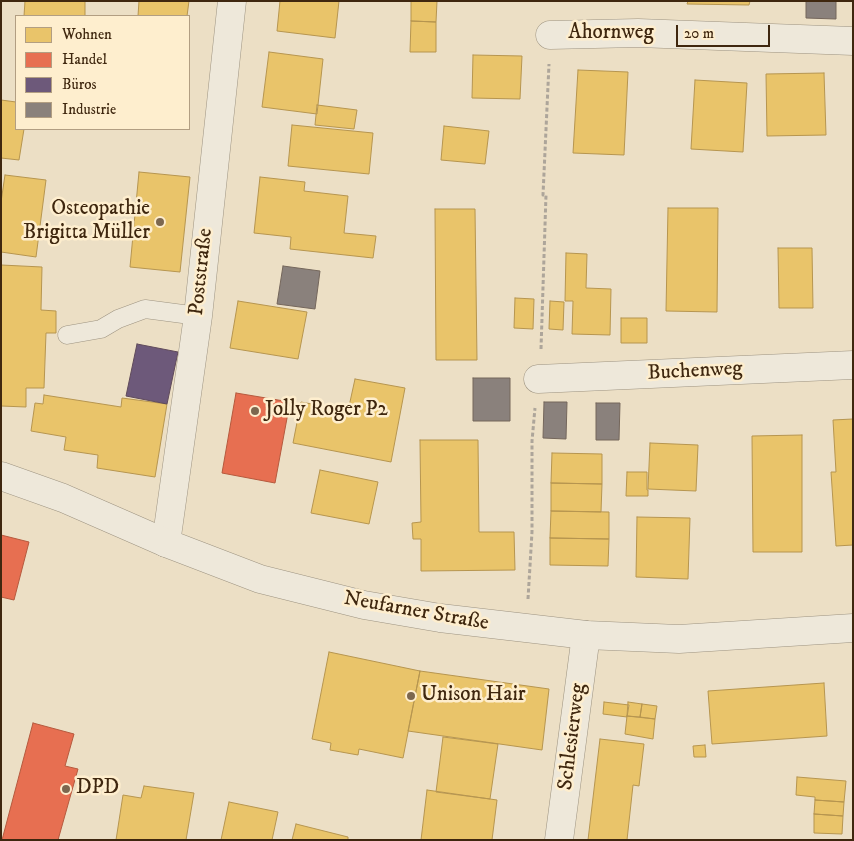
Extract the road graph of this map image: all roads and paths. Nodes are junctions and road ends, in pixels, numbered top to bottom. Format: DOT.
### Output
graph roads {
  1 [pos="232,1"];
  2 [pos="550,35"];
  3 [pos="853,41"];
  4 [pos="198,316"];
  5 [pos="67,335"];
  6 [pos="853,365"];
  7 [pos="538,379"];
  8 [pos="1,476"];
  9 [pos="166,543"];
  10 [pos="853,628"];
  11 [pos="526,630"];
  12 [pos="586,635"];
  13 [pos="559,840"];
  1 -- 4 [label="street, Poststraße"];
  2 -- 3 [label="street, Ahornweg"];
  2 -- 7 [label="path"];
  4 -- 5 [label="lane"];
  4 -- 9 [label="street, Poststraße"];
  6 -- 7 [label="street, Buchenweg"];
  7 -- 11 [label="path"];
  8 -- 9 [label="street, Neufarner Straße"];
  9 -- 11 [label="street, Neufarner Straße"];
  10 -- 12 [label="street, Neufarner Straße"];
  11 -- 12 [label="street, Neufarner Straße"];
  12 -- 13 [label="street, Schlesierweg"];
}
